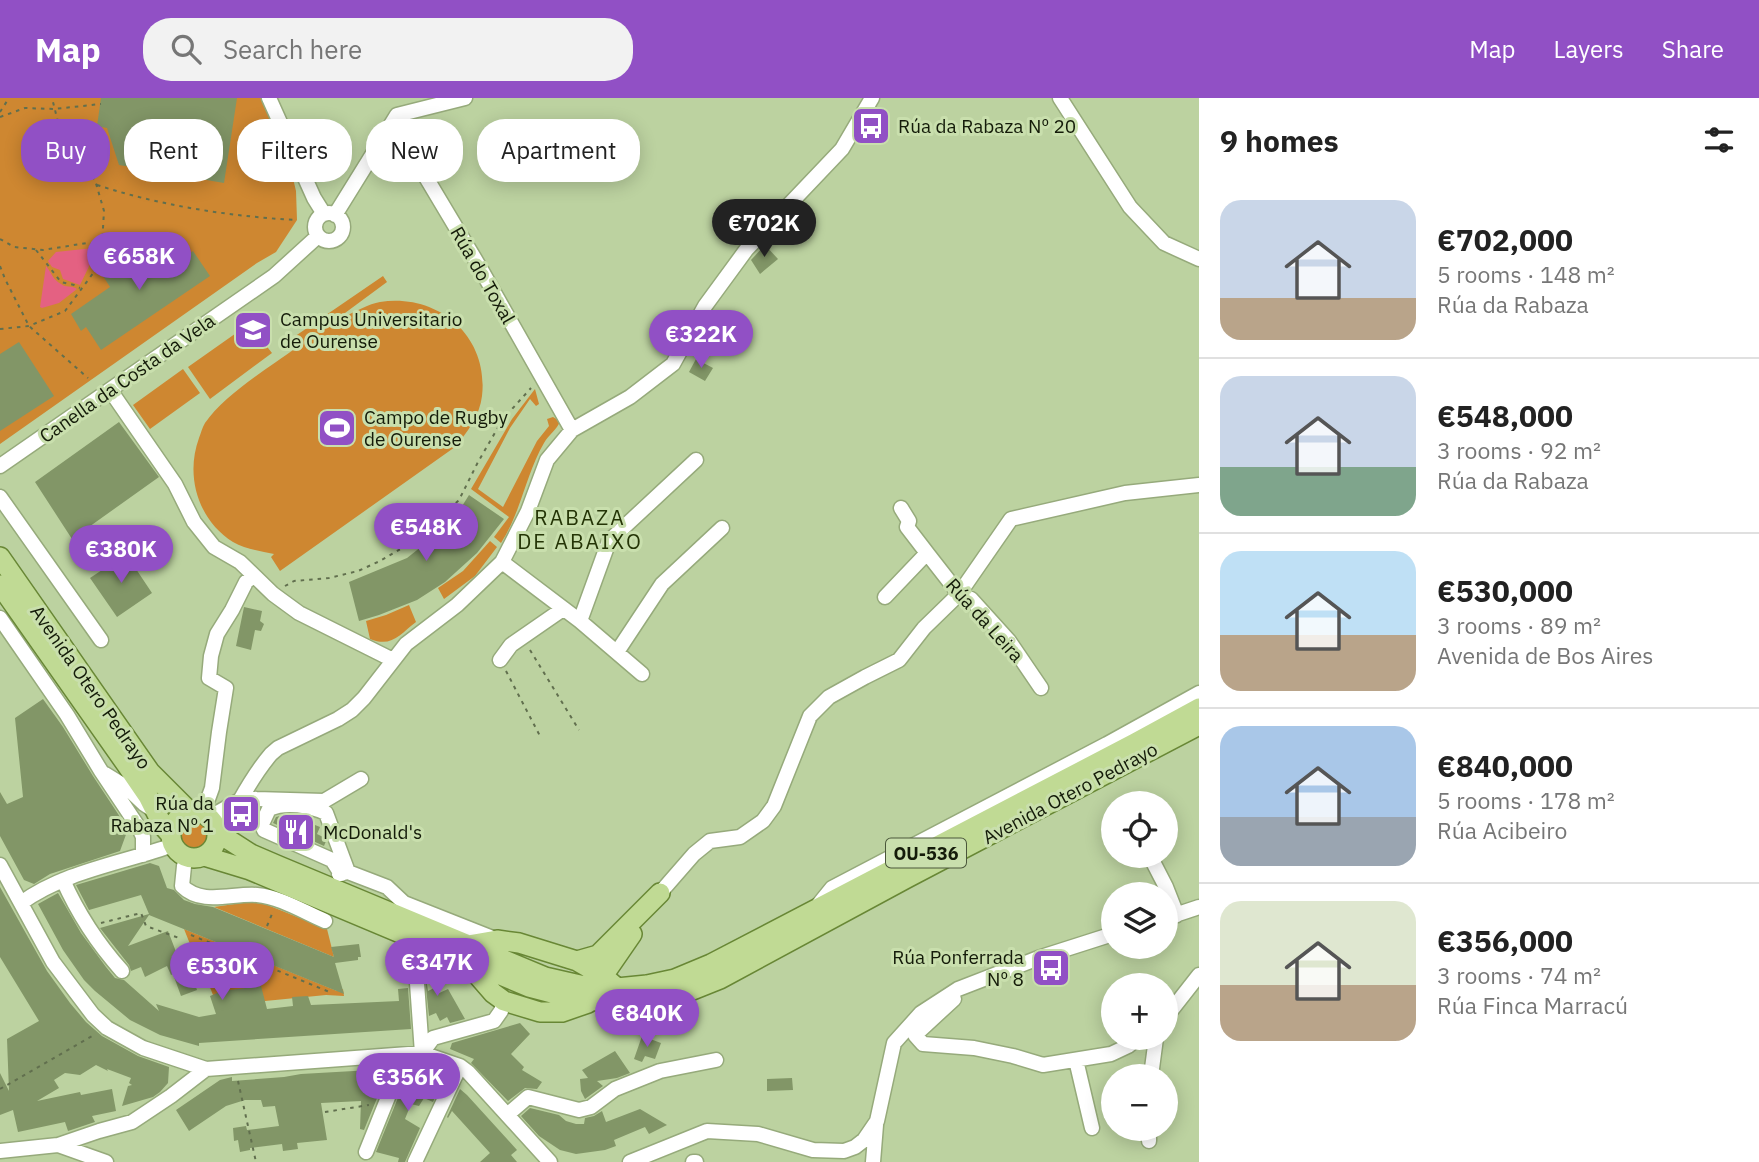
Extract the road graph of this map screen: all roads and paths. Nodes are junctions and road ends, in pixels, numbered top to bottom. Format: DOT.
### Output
graph roads {
  1 [pos="9,98"];
  2 [pos="52,98"];
  3 [pos="269,98"];
  4 [pos="465,98"];
  5 [pos="872,98"];
  6 [pos="1060,98"];
  7 [pos="101,104"];
  8 [pos="54,109"];
  9 [pos="0,112"];
  10 [pos="0,117"];
  11 [pos="395,119"];
  12 [pos="366,162"];
  13 [pos="429,182"];
  14 [pos="96,185"];
  15 [pos="330,215"];
  16 [pos="295,220"];
  17 [pos="318,236"];
  18 [pos="0,239"];
  19 [pos="102,245"];
  20 [pos="35,249"];
  21 [pos="132,254"];
  22 [pos="1199,259"];
  23 [pos="0,266"];
  24 [pos="81,289"];
  25 [pos="29,326"];
  26 [pos="0,329"];
  27 [pos="88,378"];
  28 [pos="542,378"];
  29 [pos="110,390"];
  30 [pos="572,430"];
  31 [pos="696,460"];
  32 [pos="0,466"];
  33 [pos="1199,485"];
  34 [pos="0,497"];
  35 [pos="901,508"];
  36 [pos="722,528"];
  37 [pos="927,553"];
  38 [pos="0,557"];
  39 [pos="502,562"];
  40 [pos="253,576"];
  41 [pos="0,585"];
  42 [pos="273,594"];
  43 [pos="959,594"];
  44 [pos="885,597"];
  45 [pos="563,609"];
  46 [pos="0,618"];
  47 [pos="580,621"];
  48 [pos="522,638"];
  49 [pos="101,640"];
  50 [pos="617,652"];
  51 [pos="393,660"];
  52 [pos="500,660"];
  53 [pos="642,674"];
  54 [pos="1041,688"];
  55 [pos="1199,693"];
  56 [pos="1199,708"];
  57 [pos="1199,725"];
  58 [pos="579,730"];
  59 [pos="540,736"];
  60 [pos="101,771"];
  61 [pos="361,779"];
  62 [pos="241,798"];
  63 [pos="156,811"];
  64 [pos="207,821"];
  65 [pos="184,848"];
  66 [pos="143,855"];
  67 [pos="0,865"];
  68 [pos="345,873"];
  69 [pos="63,880"];
  70 [pos="313,880"];
  71 [pos="7,890"];
  72 [pos="660,893"];
  73 [pos="278,900"];
  74 [pos="21,903"];
  75 [pos="1199,908"];
  76 [pos="814,911"];
  77 [pos="1178,914"];
  78 [pos="324,921"];
  79 [pos="267,926"];
  80 [pos="87,927"];
  81 [pos="191,935"];
  82 [pos="179,938"];
  83 [pos="1101,938"];
  84 [pos="466,952"];
  85 [pos="554,954"];
  86 [pos="497,957"];
  87 [pos="578,961"];
  88 [pos="122,971"];
  89 [pos="1199,975"];
  90 [pos="610,982"];
  91 [pos="417,983"];
  92 [pos="963,987"];
  93 [pos="565,989"];
  94 [pos="332,993"];
  95 [pos="649,993"];
  96 [pos="499,997"];
  97 [pos="595,1001"];
  98 [pos="1178,1002"];
  99 [pos="540,1012"];
  100 [pos="107,1028"];
  101 [pos="1120,1050"];
  102 [pos="422,1053"];
  103 [pos="405,1055"];
  104 [pos="716,1059"];
  105 [pos="1076,1060"];
  106 [pos="235,1066"];
  107 [pos="460,1066"];
  108 [pos="206,1069"];
  109 [pos="0,1089"];
  110 [pos="386,1103"];
  111 [pos="325,1112"];
  112 [pos="507,1115"];
  113 [pos="877,1121"];
  114 [pos="1092,1129"];
  115 [pos="58,1145"];
  116 [pos="813,1150"];
  117 [pos="0,1151"];
  118 [pos="366,1152"];
  119 [pos="106,1162"];
  120 [pos="256,1162"];
  121 [pos="415,1162"];
  122 [pos="551,1162"];
  123 [pos="630,1162"];
  124 [pos="850,1162"];
  125 [pos="873,1162"];
  1 -- 9 [label="path"];
  2 -- 8 [label="path"];
  3 -- 15 [label="street"];
  4 -- 11 [label="street"];
  5 -- 30 [label="street"];
  6 -- 22 [label="street"];
  7 -- 8 [label="path"];
  8 -- 10 [label="path"];
  8 -- 14 [label="path"];
  12 -- 15 [label="street"];
  13 -- 28 [label="street, Rúa do Toxal"];
  14 -- 16 [label="path"];
  14 -- 19 [label="path"];
  15 -- 17 [label="street"];
  15 -- 17 [label="street"];
  17 -- 29 [label="street, Canella da Costa da Vela"];
  18 -- 20 [label="path"];
  19 -- 20 [label="path"];
  19 -- 21 [label="path"];
  19 -- 24 [label="path"];
  20 -- 24 [label="path"];
  23 -- 25 [label="path"];
  24 -- 25 [label="path"];
  25 -- 26 [label="path"];
  25 -- 27 [label="path"];
  28 -- 30 [label="street, Rúa do Toxal"];
  28 -- 42 [label="path"];
  29 -- 32 [label="street, Canella da Costa da Vela"];
  29 -- 40 [label="street"];
  30 -- 39 [label="street"];
  31 -- 47 [label="street"];
  33 -- 43 [label="street"];
  34 -- 49 [label="street"];
  35 -- 37 [label="street, Rúa da Leira"];
  36 -- 50 [label="street"];
  37 -- 43 [label="street, Rúa da Leira"];
  37 -- 44 [label="street"];
  38 -- 64 [label="main road, Avenida Otero Pedrayo"];
  39 -- 45 [label="street"];
  39 -- 51 [label="street"];
  40 -- 42 [label="street"];
  40 -- 64 [label="street"];
  41 -- 63 [label="main road, Avenida Otero Pedrayo"];
  42 -- 51 [label="street"];
  43 -- 54 [label="street, Rúa da Leira"];
  43 -- 72 [label="street"];
  45 -- 47 [label="street"];
  45 -- 48 [label="street"];
  46 -- 60 [label="street, Avenida Otero Pedrayo"];
  47 -- 50 [label="street"];
  48 -- 52 [label="street"];
  48 -- 58 [label="path"];
  50 -- 53 [label="street"];
  51 -- 62 [label="street"];
  52 -- 59 [label="path"];
  55 -- 76 [label="street"];
  56 -- 76 [label="main road, Avenida Otero Pedrayo / OU-536"];
  57 -- 95 [label="main road, Avenida Otero Pedrayo / OU-536"];
  60 -- 63 [label="street, Avenida Otero Pedrayo"];
  60 -- 66 [label="street, Avenida Otero Pedrayo"];
  61 -- 62 [label="street"];
  62 -- 64 [label="street"];
  63 -- 65 [label="main road, Avenida Otero Pedrayo"];
  64 -- 65 [label="main road"];
  64 -- 65 [label="main road"];
  64 -- 70 [label="main road, Avenida Otero Pedrayo"];
  65 -- 66 [label="street"];
  65 -- 73 [label="street"];
  65 -- 84 [label="main road, Avenida Otero Pedrayo"];
  66 -- 69 [label="street"];
  67 -- 71 [label="street"];
  68 -- 68 [label="street"];
  68 -- 70 [label="street"];
  68 -- 86 [label="street"];
  69 -- 74 [label="street"];
  69 -- 80 [label="street"];
  70 -- 84 [label="main road, Avenida Otero Pedrayo"];
  71 -- 74 [label="street"];
  72 -- 87 [label="main road"];
  72 -- 90 [label="main road"];
  73 -- 78 [label="street"];
  73 -- 79 [label="path"];
  74 -- 100 [label="street"];
  75 -- 77 [label="street"];
  76 -- 95 [label="main road, Avenida Otero Pedrayo / OU-536"];
  80 -- 82 [label="path"];
  80 -- 88 [label="street"];
  81 -- 94 [label="path"];
  83 -- 92 [label="street"];
  84 -- 86 [label="main road"];
  84 -- 86 [label="main road, Avenida Otero Pedrayo"];
  84 -- 96 [label="main road"];
  85 -- 86 [label="main road"];
  85 -- 87 [label="main road"];
  85 -- 93 [label="main road"];
  86 -- 93 [label="main road, Avenida Otero Pedrayo"];
  86 -- 96 [label="main road"];
  87 -- 90 [label="main road"];
  89 -- 98 [label="street"];
  90 -- 93 [label="main road, Avenida Otero Pedrayo"];
  90 -- 95 [label="main road, Avenida Otero Pedrayo"];
  91 -- 102 [label="street"];
  92 -- 105 [label="street"];
  92 -- 113 [label="street"];
  93 -- 97 [label="main road, Avenida Otero Pedrayo"];
  93 -- 99 [label="main road"];
  95 -- 97 [label="main road, Avenida Otero Pedrayo"];
  96 -- 99 [label="main road"];
  96 -- 102 [label="street"];
  97 -- 99 [label="main road"];
  100 -- 108 [label="street"];
  100 -- 109 [label="path"];
  101 -- 105 [label="street"];
  102 -- 103 [label="street"];
  102 -- 107 [label="street"];
  103 -- 106 [label="street"];
  103 -- 110 [label="street"];
  104 -- 112 [label="street"];
  105 -- 114 [label="street"];
  106 -- 108 [label="street"];
  106 -- 120 [label="path"];
  107 -- 112 [label="street"];
  107 -- 121 [label="street"];
  108 -- 115 [label="street"];
  110 -- 111 [label="path"];
  110 -- 118 [label="street"];
  112 -- 122 [label="street"];
  113 -- 116 [label="street"];
  113 -- 125 [label="street"];
  115 -- 117 [label="street"];
  115 -- 119 [label="street"];
  116 -- 123 [label="street"];
  116 -- 124 [label="street"];
}
